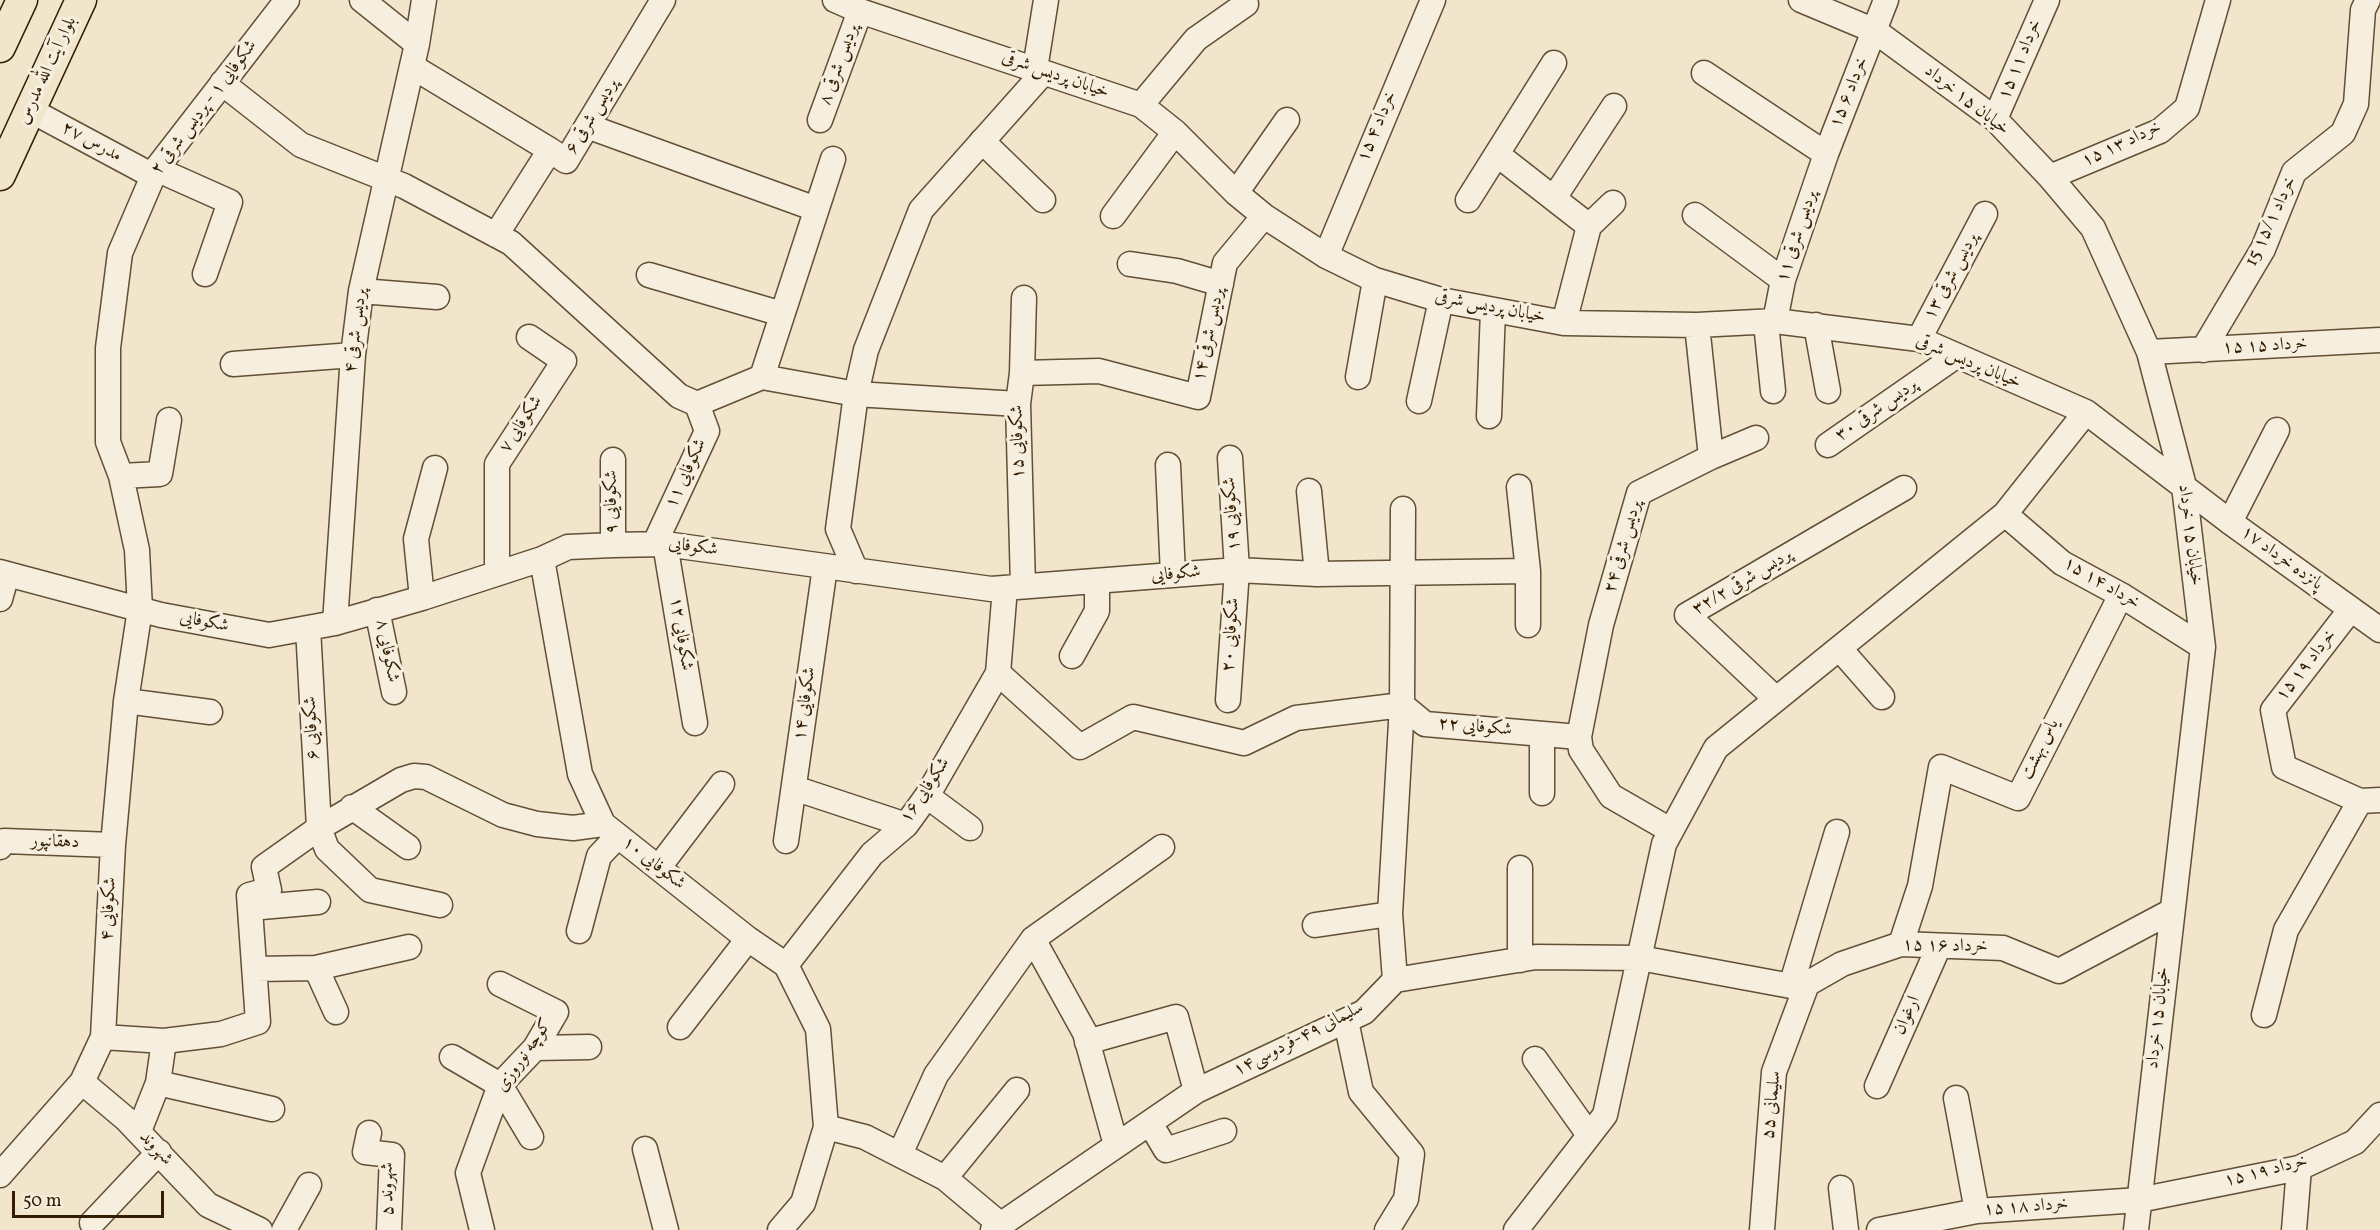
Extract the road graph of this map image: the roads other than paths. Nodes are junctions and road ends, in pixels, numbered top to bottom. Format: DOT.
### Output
graph roads {
  1 [pos="22,0"];
  2 [pos="81,0"];
  3 [pos="287,0"];
  4 [pos="362,0"];
  5 [pos="424,0"];
  6 [pos="663,0"];
  7 [pos="835,0"];
  8 [pos="1046,0"];
  9 [pos="1433,0"];
  10 [pos="1801,0"];
  11 [pos="1886,0"];
  12 [pos="2047,0"];
  13 [pos="2218,0"];
  14 [pos="2368,0"];
  15 [pos="1246,4"];
  16 [pos="861,11"];
  17 [pos="1875,31"];
  18 [pos="0,47"];
  19 [pos="415,55"];
  20 [pos="1554,63"];
  21 [pos="1039,71"];
  22 [pos="1704,73"];
  23 [pos="222,83"];
  24 [pos="1141,105"];
  25 [pos="1614,106"];
  26 [pos="30,110"];
  27 [pos="1995,119"];
  28 [pos="820,120"];
  29 [pos="1287,120"];
  30 [pos="587,126"];
  31 [pos="1175,132"];
  32 [pos="982,141"];
  33 [pos="550,150"];
  34 [pos="1498,154"];
  35 [pos="1826,154"];
  36 [pos="832,159"];
  37 [pos="154,172"];
  38 [pos="0,175"];
  39 [pos="2050,177"];
  40 [pos="385,178"];
  41 [pos="1236,193"];
  42 [pos="1554,198"];
  43 [pos="1043,200"];
  44 [pos="1468,200"];
  45 [pos="1612,203"];
  46 [pos="816,209"];
  47 [pos="1695,214"];
  48 [pos="1985,214"];
  49 [pos="1113,216"];
  50 [pos="1264,216"];
  51 [pos="1589,226"];
  52 [pos="496,235"];
  53 [pos="1326,256"];
  54 [pos="1130,264"];
  55 [pos="205,274"];
  56 [pos="649,275"];
  57 [pos="1375,280"];
  58 [pos="1783,280"];
  59 [pos="1221,284"];
  60 [pos="361,291"];
  61 [pos="437,297"];
  62 [pos="1024,298"];
  63 [pos="1441,300"];
  64 [pos="1493,310"];
  65 [pos="782,314"];
  66 [pos="1771,322"];
  67 [pos="1564,323"];
  68 [pos="1697,325"];
  69 [pos="1816,325"];
  70 [pos="529,337"];
  71 [pos="1919,339"];
  72 [pos="2380,340"];
  73 [pos="2203,350"];
  74 [pos="2150,352"];
  75 [pos="353,356"];
  76 [pos="1956,357"];
  77 [pos="233,364"];
  78 [pos="1022,373"];
  79 [pos="762,377"];
  80 [pos="1358,377"];
  81 [pos="1773,391"];
  82 [pos="1828,391"];
  83 [pos="856,394"];
  84 [pos="1419,401"];
  85 [pos="697,404"];
  86 [pos="1018,404"];
  87 [pos="2086,412"];
  88 [pos="1489,416"];
  89 [pos="169,420"];
  90 [pos="2277,430"];
  91 [pos="1756,438"];
  92 [pos="1828,445"];
  93 [pos="1711,457"];
  94 [pos="1230,458"];
  95 [pos="613,460"];
  96 [pos="1168,465"];
  97 [pos="435,468"];
  98 [pos="121,476"];
  99 [pos="2184,486"];
  100 [pos="1518,487"];
  101 [pos="1904,488"];
  102 [pos="1309,491"];
  103 [pos="1403,509"];
  104 [pos="2005,514"];
  105 [pos="2230,522"];
  106 [pos="660,543"];
  107 [pos="613,545"];
  108 [pos="542,559"];
  109 [pos="825,567"];
  110 [pos="1237,570"];
  111 [pos="856,571"];
  112 [pos="1527,571"];
  113 [pos="497,572"];
  114 [pos="4,573"];
  115 [pos="1404,573"];
  116 [pos="1317,574"];
  117 [pos="1173,575"];
  118 [pos="1097,582"];
  119 [pos="1014,587"];
  120 [pos="2121,595"];
  121 [pos="422,598"];
  122 [pos="0,599"];
  123 [pos="140,609"];
  124 [pos="2351,609"];
  125 [pos="377,610"];
  126 [pos="335,623"];
  127 [pos="1528,624"];
  128 [pos="308,628"];
  129 [pos="2380,630"];
  130 [pos="2203,647"];
  131 [pos="1840,649"];
  132 [pos="1072,656"];
  133 [pos="998,673"];
  134 [pos="394,692"];
  135 [pos="1882,697"];
  136 [pos="1776,699"];
  137 [pos="1228,700"];
  138 [pos="126,702"];
  139 [pos="1402,705"];
  140 [pos="210,712"];
  141 [pos="695,723"];
  142 [pos="1542,735"];
  143 [pos="1579,737"];
  144 [pos="722,784"];
  145 [pos="794,788"];
  146 [pos="1542,792"];
  147 [pos="927,796"];
  148 [pos="2370,800"];
  149 [pos="352,807"];
  150 [pos="906,825"];
  151 [pos="318,828"];
  152 [pos="970,828"];
  153 [pos="610,830"];
  154 [pos="1670,830"];
  155 [pos="1837,832"];
  156 [pos="786,841"];
  157 [pos="113,845"];
  158 [pos="0,847"];
  159 [pos="408,847"];
  160 [pos="1162,847"];
  161 [pos="659,867"];
  162 [pos="1520,868"];
  163 [pos="318,902"];
  164 [pos="441,905"];
  165 [pos="250,908"];
  166 [pos="2170,912"];
  167 [pos="1390,914"];
  168 [pos="1315,925"];
  169 [pos="579,931"];
  170 [pos="748,939"];
  171 [pos="1033,939"];
  172 [pos="1901,944"];
  173 [pos="1939,946"];
  174 [pos="409,947"];
  175 [pos="1640,958"];
  176 [pos="1520,960"];
  177 [pos="786,965"];
  178 [pos="316,968"];
  179 [pos="256,969"];
  180 [pos="1395,980"];
  181 [pos="500,984"];
  182 [pos="1799,985"];
  183 [pos="336,1012"];
  184 [pos="2264,1015"];
  185 [pos="1346,1021"];
  186 [pos="680,1027"];
  187 [pos="103,1037"];
  188 [pos="164,1041"];
  189 [pos="1087,1042"];
  190 [pos="589,1047"];
  191 [pos="535,1048"];
  192 [pos="452,1058"];
  193 [pos="1535,1059"];
  194 [pos="82,1082"];
  195 [pos="158,1083"];
  196 [pos="500,1086"];
  197 [pos="1877,1086"];
  198 [pos="1017,1090"];
  199 [pos="1196,1091"];
  200 [pos="1956,1098"];
  201 [pos="272,1108"];
  202 [pos="2380,1115"];
  203 [pos="1150,1123"];
  204 [pos="826,1127"];
  205 [pos="138,1131"];
  206 [pos="1224,1131"];
  207 [pos="369,1133"];
  208 [pos="1589,1135"];
  209 [pos="531,1137"];
  210 [pos="1116,1145"];
  211 [pos="645,1149"];
  212 [pos="159,1152"];
  213 [pos="900,1154"];
  214 [pos="2299,1168"];
  215 [pos="0,1175"];
  216 [pos="945,1178"];
  217 [pos="309,1185"];
  218 [pos="1841,1188"];
  219 [pos="2139,1200"];
  220 [pos="1977,1211"];
  221 [pos="92,1223"];
  222 [pos="1918,1226"];
  223 [pos="997,1227"];
  224 [pos="260,1230"];
  225 [pos="284,1230"];
  226 [pos="389,1230"];
  227 [pos="482,1230"];
  228 [pos="666,1230"];
  229 [pos="780,1230"];
  230 [pos="1387,1230"];
  231 [pos="1516,1230"];
  232 [pos="1762,1230"];
  233 [pos="1846,1230"];
  234 [pos="1879,1230"];
  235 [pos="2136,1230"];
  236 [pos="2294,1230"];
  1 -- 18 [label="main road"];
  2 -- 26 [label="main road, بلوار آیت الله مدرس"];
  3 -- 23 [label="street, شکوفایی ۱ - پردیس شرقی ۲"];
  4 -- 19 [label="street"];
  5 -- 19 [label="street, پردیس شرقی ۴"];
  6 -- 30 [label="street, پردیس شرقی ۶"];
  7 -- 16 [label="street, خیابان پردیس شرقی"];
  8 -- 21 [label="street"];
  9 -- 53 [label="street, ۱۵ خرداد ۴"];
  10 -- 17 [label="street, خیابان ۱۵ خرداد"];
  11 -- 17 [label="street, ۱۵ خرداد ۶"];
  12 -- 27 [label="street, ۱۵ خرداد ۱۱"];
  13 -- 39 [label="street, ۱۵ خرداد ۱۳"];
  14 -- 73 [label="street, 15 خرداد ۱۵/۱"];
  15 -- 24 [label="street"];
  16 -- 21 [label="street, خیابان پردیس شرقی"];
  16 -- 28 [label="street, پردیس شرقی ۸"];
  17 -- 27 [label="street, خیابان ۱۵ خرداد"];
  17 -- 35 [label="street, ۱۵ خرداد ۶"];
  19 -- 33 [label="street"];
  19 -- 40 [label="street, پردیس شرقی ۴"];
  20 -- 34 [label="street"];
  21 -- 24 [label="street, خیابان پردیس شرقی"];
  21 -- 32 [label="street"];
  22 -- 35 [label="street"];
  23 -- 37 [label="street, شکوفایی ۱ - پردیس شرقی ۲"];
  23 -- 40 [label="street"];
  24 -- 31 [label="street, خیابان پردیس شرقی"];
  25 -- 42 [label="street"];
  26 -- 37 [label="street, مدرس ۲۷"];
  26 -- 38 [label="main road, بلوار آیت الله مدرس"];
  27 -- 39 [label="street, خیابان ۱۵ خرداد"];
  29 -- 41 [label="street"];
  30 -- 33 [label="street, پردیس شرقی ۶"];
  30 -- 46 [label="street"];
  31 -- 41 [label="street, خیابان پردیس شرقی"];
  31 -- 49 [label="street"];
  32 -- 43 [label="street"];
  32 -- 83 [label="street"];
  33 -- 52 [label="street, پردیس شرقی ۶"];
  34 -- 42 [label="street"];
  34 -- 44 [label="street"];
  35 -- 58 [label="street, پردیس شرقی ۱۱"];
  36 -- 46 [label="street"];
  37 -- 55 [label="street, مدرس ۲۷"];
  37 -- 98 [label="street, شکوفایی ۱ - پردیس شرقی ۲"];
  39 -- 74 [label="street, خیابان ۱۵ خرداد"];
  40 -- 52 [label="street"];
  40 -- 60 [label="street, پردیس شرقی ۴"];
  41 -- 50 [label="street, خیابان پردیس شرقی"];
  42 -- 51 [label="street"];
  45 -- 51 [label="street"];
  46 -- 65 [label="street"];
  47 -- 58 [label="street"];
  48 -- 71 [label="street, پردیس شرقی ۱۳"];
  50 -- 53 [label="street, خیابان پردیس شرقی"];
  50 -- 59 [label="street, پردیس شرقی ۱۴"];
  51 -- 67 [label="street"];
  52 -- 85 [label="street"];
  53 -- 57 [label="street, خیابان پردیس شرقی"];
  54 -- 59 [label="street"];
  56 -- 65 [label="street"];
  57 -- 63 [label="street, خیابان پردیس شرقی"];
  57 -- 80 [label="street"];
  58 -- 66 [label="street, پردیس شرقی ۱۱"];
  59 -- 78 [label="street, پردیس شرقی ۱۴"];
  60 -- 61 [label="street"];
  60 -- 75 [label="street, پردیس شرقی ۴"];
  62 -- 78 [label="street, شکوفایی ۱۵"];
  63 -- 64 [label="street, خیابان پردیس شرقی"];
  63 -- 84 [label="street"];
  64 -- 67 [label="street, خیابان پردیس شرقی"];
  64 -- 88 [label="street"];
  65 -- 79 [label="street"];
  66 -- 68 [label="street, خیابان پردیس شرقی"];
  66 -- 69 [label="street, خیابان پردیس شرقی"];
  66 -- 81 [label="street, پردیس شرقی ۱۱"];
  67 -- 68 [label="street, خیابان پردیس شرقی"];
  68 -- 93 [label="street"];
  69 -- 71 [label="street, خیابان پردیس شرقی"];
  69 -- 82 [label="street"];
  70 -- 113 [label="street, شکوفایی ۷"];
  71 -- 76 [label="street, خیابان پردیس شرقی"];
  72 -- 73 [label="street, ۱۵ خرداد ۱۵"];
  73 -- 74 [label="street, ۱۵ خرداد ۱۵"];
  74 -- 99 [label="street, خیابان ۱۵ خرداد"];
  75 -- 77 [label="street"];
  75 -- 126 [label="street, پردیس شرقی ۴"];
  76 -- 87 [label="street, خیابان پردیس شرقی"];
  76 -- 92 [label="street, پردیس شرقی ۳۰"];
  78 -- 86 [label="street, شکوفایی ۱۵"];
  79 -- 83 [label="street"];
  79 -- 85 [label="street"];
  83 -- 86 [label="street"];
  83 -- 111 [label="street"];
  85 -- 106 [label="street, شکوفایی ۱۱"];
  86 -- 119 [label="street, شکوفایی ۱۵"];
  87 -- 99 [label="street, خیابان پردیس شرقی"];
  87 -- 104 [label="street"];
  89 -- 98 [label="street"];
  90 -- 105 [label="street"];
  91 -- 93 [label="street, پردیس شرقی ۲۴"];
  93 -- 143 [label="street, پردیس شرقی ۲۴"];
  94 -- 110 [label="street, شکوفایی ۱۹"];
  95 -- 107 [label="street, شکوفایی ۹"];
  96 -- 117 [label="street"];
  97 -- 121 [label="street"];
  98 -- 123 [label="street, شکوفایی ۱ - پردیس شرقی ۲"];
  99 -- 105 [label="street, پانزده خرداد ۱۷"];
  99 -- 130 [label="street, خیابان ۱۵ خرداد"];
  100 -- 112 [label="street"];
  101 -- 136 [label="street, پردیس شرقی ۳۲/۲"];
  102 -- 116 [label="street"];
  103 -- 115 [label="street"];
  104 -- 120 [label="street, ۱۵ خرداد ۱۴"];
  104 -- 131 [label="street"];
  105 -- 124 [label="street, پانزده خرداد ۱۷"];
  106 -- 107 [label="street, شکوفایی"];
  106 -- 109 [label="street, شکوفایی"];
  106 -- 141 [label="street, شکوفایی ۱۲"];
  107 -- 108 [label="street, شکوفایی"];
  108 -- 113 [label="street, شکوفایی"];
  108 -- 153 [label="street, شکوفایی ۱۰"];
  109 -- 111 [label="street, شکوفایی"];
  109 -- 145 [label="street, شکوفایی ۱۴"];
  110 -- 116 [label="street, شکوفایی"];
  110 -- 117 [label="street, شکوفایی"];
  110 -- 137 [label="street, شکوفایی ۲۰"];
  111 -- 119 [label="street, شکوفایی"];
  112 -- 115 [label="street, شکوفایی"];
  112 -- 127 [label="street"];
  113 -- 121 [label="street, شکوفایی"];
  114 -- 122 [label="street"];
  114 -- 123 [label="street, شکوفایی"];
  115 -- 116 [label="street, شکوفایی"];
  115 -- 139 [label="street"];
  117 -- 118 [label="street, شکوفایی"];
  118 -- 119 [label="street, شکوفایی"];
  118 -- 132 [label="street"];
  119 -- 133 [label="street, شکوفایی ۱۶"];
  120 -- 130 [label="street, ۱۵ خرداد ۱۴"];
  120 -- 172 [label="street, یاس بهشت"];
  121 -- 125 [label="street, شکوفایی"];
  123 -- 128 [label="street, شکوفایی"];
  123 -- 138 [label="street, شکوفایی ۴"];
  124 -- 129 [label="street, پانزده خرداد ۱۷"];
  124 -- 148 [label="street, ۱۵ خرداد ۱۹"];
  125 -- 126 [label="street, شکوفایی"];
  125 -- 134 [label="street, شکوفایی ۸"];
  126 -- 128 [label="street, شکوفایی"];
  128 -- 151 [label="street, شکوفایی ۶"];
  130 -- 166 [label="street, خیابان ۱۵ خرداد"];
  131 -- 135 [label="street"];
  131 -- 136 [label="street"];
  133 -- 139 [label="street"];
  133 -- 147 [label="street, شکوفایی ۱۶"];
  136 -- 154 [label="street"];
  138 -- 140 [label="street"];
  138 -- 157 [label="street, شکوفایی ۴"];
  139 -- 142 [label="street, شکوفایی ۲۲"];
  139 -- 167 [label="street"];
  142 -- 143 [label="street, شکوفایی ۲۲"];
  142 -- 146 [label="street"];
  143 -- 154 [label="street"];
  144 -- 161 [label="street"];
  145 -- 150 [label="street"];
  145 -- 156 [label="street, شکوفایی ۱۴"];
  147 -- 150 [label="street, شکوفایی ۱۶"];
  147 -- 152 [label="street"];
  148 -- 184 [label="street"];
  149 -- 151 [label="street"];
  149 -- 153 [label="street"];
  149 -- 159 [label="street"];
  150 -- 177 [label="street, شکوفایی ۱۶"];
  151 -- 164 [label="street"];
  151 -- 165 [label="street"];
  153 -- 161 [label="street, شکوفایی ۱۰"];
  153 -- 169 [label="street"];
  154 -- 175 [label="street"];
  155 -- 182 [label="street, سلیمانی ۵۵"];
  157 -- 158 [label="street, دهقانپور"];
  157 -- 187 [label="street, شکوفایی ۴"];
  160 -- 171 [label="street"];
  161 -- 170 [label="street, شکوفایی ۱۰"];
  162 -- 176 [label="street"];
  163 -- 165 [label="street"];
  165 -- 179 [label="street"];
  166 -- 173 [label="street, ۱۵ خرداد ۱۶"];
  166 -- 219 [label="street, خیابان ۱۵ خرداد"];
  167 -- 168 [label="street"];
  167 -- 180 [label="street"];
  170 -- 177 [label="street, شکوفایی ۱۰"];
  170 -- 186 [label="street"];
  171 -- 189 [label="street"];
  171 -- 213 [label="street"];
  172 -- 173 [label="street, ۱۵ خرداد ۱۶"];
  172 -- 182 [label="street, ۱۵ خرداد ۱۶"];
  173 -- 197 [label="street, ارغوان"];
  174 -- 178 [label="street"];
  175 -- 176 [label="street"];
  175 -- 182 [label="street"];
  175 -- 208 [label="street"];
  176 -- 180 [label="street"];
  177 -- 204 [label="street, شکوفایی ۱۰"];
  178 -- 179 [label="street"];
  178 -- 183 [label="street"];
  179 -- 188 [label="street"];
  180 -- 185 [label="street, سلیمانی ۴۹-فردوسی۱۴"];
  181 -- 191 [label="street, کوچه نوروزی"];
  182 -- 232 [label="street, سلیمانی ۵۵"];
  185 -- 199 [label="street, سلیمانی ۴۹-فردوسی۱۴"];
  185 -- 230 [label="street"];
  187 -- 188 [label="street"];
  187 -- 194 [label="street, شکوفایی ۴"];
  188 -- 195 [label="street"];
  189 -- 199 [label="street"];
  189 -- 210 [label="street"];
  190 -- 191 [label="street"];
  191 -- 196 [label="street, کوچه نوروزی"];
  192 -- 196 [label="street"];
  193 -- 208 [label="street"];
  194 -- 205 [label="street, شهروند"];
  194 -- 215 [label="street, شکوفایی ۴"];
  195 -- 201 [label="street"];
  195 -- 205 [label="street"];
  196 -- 209 [label="street"];
  196 -- 227 [label="street, کوچه نوروزی"];
  198 -- 216 [label="street"];
  199 -- 203 [label="street, سلیمانی ۴۹-فردوسی۱۴"];
  200 -- 220 [label="street"];
  202 -- 214 [label="street, ۱۵ خرداد ۱۹"];
  203 -- 206 [label="street"];
  203 -- 210 [label="street, سلیمانی ۴۹-فردوسی۱۴"];
  204 -- 213 [label="street"];
  204 -- 229 [label="street"];
  205 -- 212 [label="street, شهروند"];
  207 -- 226 [label="street, شهروند ۵"];
  208 -- 231 [label="street"];
  210 -- 223 [label="street, سلیمانی ۴۹-فردوسی۱۴"];
  211 -- 228 [label="street"];
  212 -- 221 [label="street"];
  212 -- 224 [label="street, شهروند"];
  213 -- 216 [label="street"];
  214 -- 219 [label="street, ۱۵ خرداد ۱۹"];
  214 -- 236 [label="street"];
  216 -- 223 [label="street"];
  217 -- 225 [label="street"];
  218 -- 233 [label="street"];
  219 -- 220 [label="street, ۱۵ خرداد ۱۸"];
  219 -- 235 [label="street, خیابان ۱۵ خرداد"];
  220 -- 222 [label="street, ۱۵ خرداد ۱۸"];
  222 -- 234 [label="street, ۱۵ خرداد ۱۸"];
}
